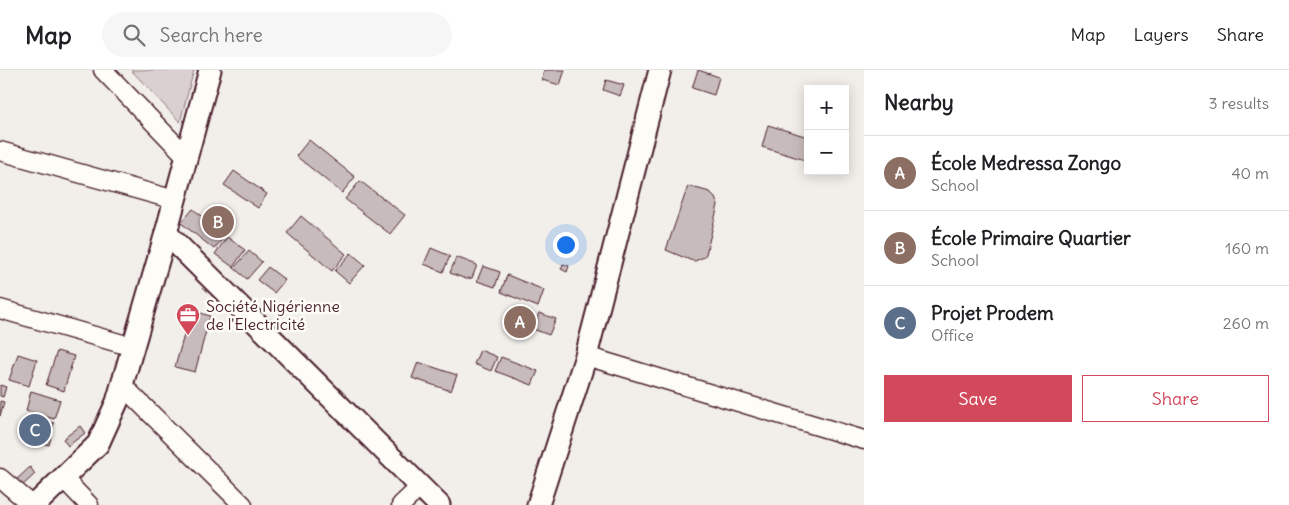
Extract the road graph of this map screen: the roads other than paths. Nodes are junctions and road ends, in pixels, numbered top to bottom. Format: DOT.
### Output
graph roads {
  1 [pos="103,70"];
  2 [pos="210,70"];
  3 [pos="660,70"];
  4 [pos="0,151"];
  5 [pos="187,156"];
  6 [pos="175,200"];
  7 [pos="166,233"];
  8 [pos="0,309"];
  9 [pos="134,347"];
  10 [pos="586,356"];
  11 [pos="122,385"];
  12 [pos="864,440"];
  13 [pos="0,478"];
  14 [pos="63,478"];
  15 [pos="421,486"];
  16 [pos="34,505"];
  17 [pos="90,505"];
  18 [pos="243,505"];
  19 [pos="402,505"];
  20 [pos="439,505"];
  21 [pos="538,505"];
  1 -- 5 [label="street"];
  2 -- 5 [label="street"];
  3 -- 10 [label="street"];
  4 -- 6 [label="street"];
  5 -- 6 [label="street"];
  6 -- 7 [label="street"];
  7 -- 9 [label="street"];
  7 -- 15 [label="street"];
  8 -- 9 [label="street"];
  9 -- 11 [label="street"];
  10 -- 12 [label="street"];
  10 -- 21 [label="street"];
  11 -- 14 [label="street"];
  11 -- 18 [label="street"];
  13 -- 16 [label="street"];
  14 -- 16 [label="street"];
  14 -- 17 [label="street"];
  15 -- 19 [label="street"];
  15 -- 20 [label="street"];
}
